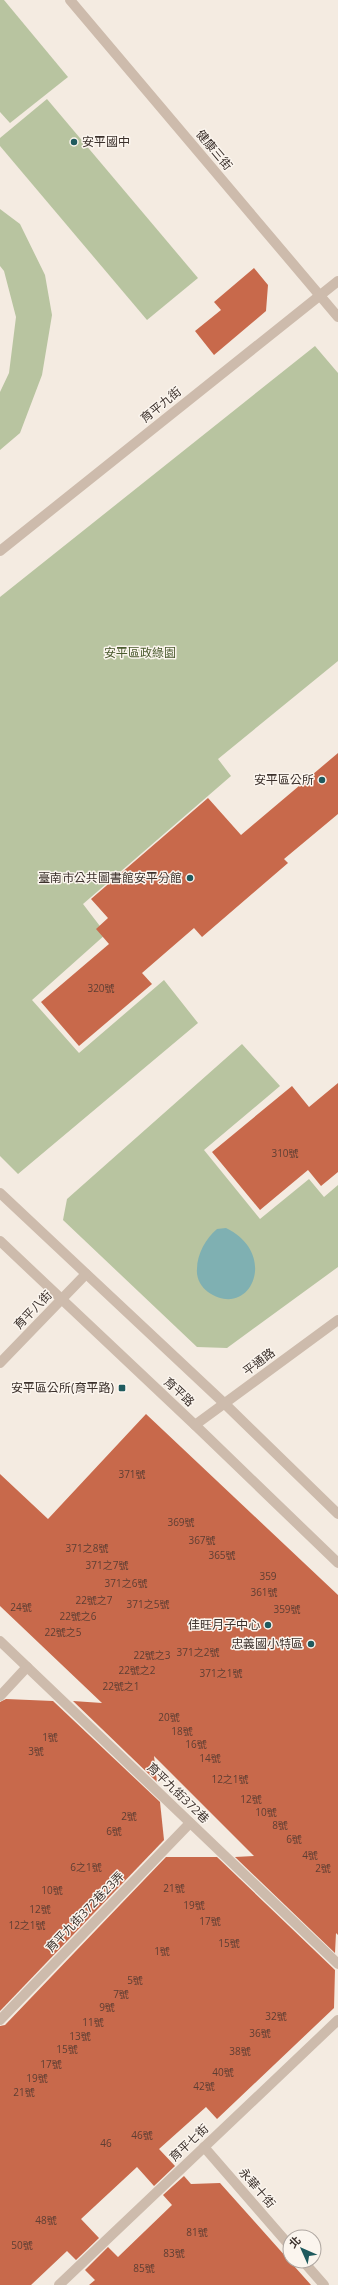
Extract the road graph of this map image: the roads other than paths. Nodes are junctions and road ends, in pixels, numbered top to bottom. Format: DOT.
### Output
graph roads {
  1 [pos="70,0"];
  2 [pos="338,281"];
  3 [pos="320,295"];
  4 [pos="338,317"];
  5 [pos="0,551"];
  6 [pos="0,1193"];
  7 [pos="0,1241"];
  8 [pos="86,1274"];
  9 [pos="62,1299"];
  10 [pos="338,1320"];
  11 [pos="0,1363"];
  12 [pos="225,1404"];
  13 [pos="195,1425"];
  14 [pos="338,1514"];
  15 [pos="338,1564"];
  16 [pos="0,1641"];
  17 [pos="27,1667"];
  18 [pos="0,1696"];
  19 [pos="190,1823"];
  20 [pos="338,1964"];
  21 [pos="0,2020"];
  22 [pos="338,2020"];
  23 [pos="204,2147"];
  24 [pos="282,2237"];
  25 [pos="310,2269"];
  26 [pos="59,2285"];
  27 [pos="324,2285"];
  1 -- 3 [label="street, 健康三街"];
  2 -- 3 [label="street, 育平九街"];
  3 -- 4 [label="street, 健康三街"];
  3 -- 5 [label="street, 育平九街"];
  6 -- 8 [label="street, 育平路"];
  7 -- 9 [label="street, 育平路"];
  8 -- 9 [label="street, 育平八街"];
  8 -- 12 [label="street, 育平路"];
  9 -- 11 [label="street, 育平八街"];
  9 -- 13 [label="street, 育平路"];
  10 -- 12 [label="street, 平通路"];
  12 -- 13 [label="street, 平通路"];
  12 -- 14 [label="street, 育平路"];
  13 -- 15 [label="street, 育平路"];
  16 -- 17 [label="street, 育平九街372巷"];
  17 -- 18 [label="street"];
  17 -- 19 [label="street, 育平九街372巷"];
  19 -- 20 [label="street, 育平九街372巷"];
  19 -- 21 [label="street, 育平九街372巷23弄"];
  22 -- 23 [label="street, 育平七街"];
  23 -- 24 [label="street, 永華十街"];
  23 -- 26 [label="street, 育平七街"];
  25 -- 27 [label="street"];
}
